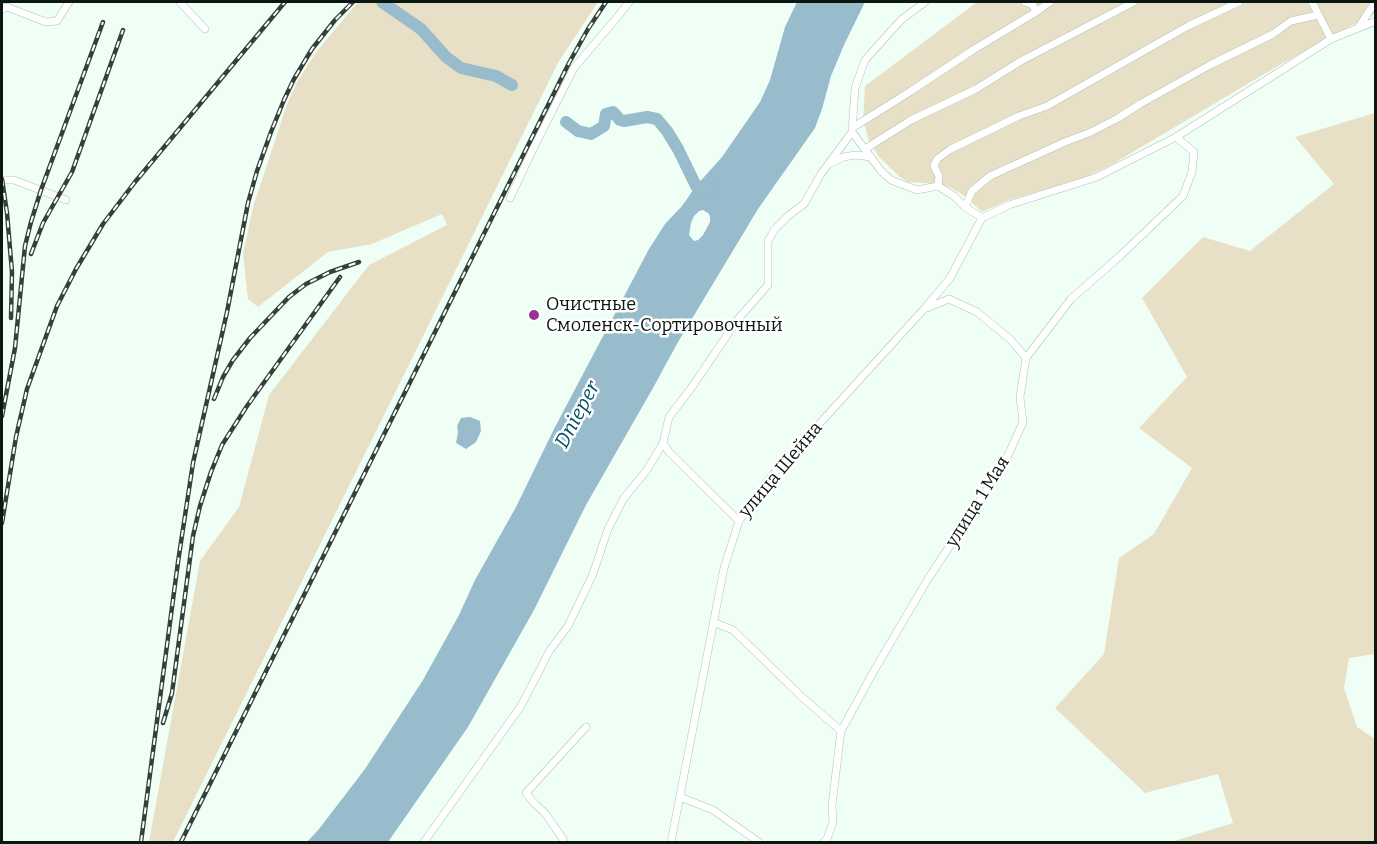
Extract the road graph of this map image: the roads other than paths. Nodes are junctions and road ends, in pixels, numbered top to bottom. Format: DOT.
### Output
graph roads {
  1 [pos="69,2"];
  2 [pos="180,2"];
  3 [pos="629,2"];
  4 [pos="925,2"];
  5 [pos="1024,2"];
  6 [pos="1050,2"];
  7 [pos="1134,2"];
  8 [pos="1239,2"];
  9 [pos="1312,2"];
  10 [pos="1375,2"];
  11 [pos="2,9"];
  12 [pos="1036,12"];
  13 [pos="1318,15"];
  14 [pos="1376,21"];
  15 [pos="1359,27"];
  16 [pos="205,29"];
  17 [pos="1331,39"];
  18 [pos="852,130"];
  19 [pos="1176,137"];
  20 [pos="864,149"];
  21 [pos="871,157"];
  22 [pos="829,164"];
  23 [pos="2,180"];
  24 [pos="938,186"];
  25 [pos="510,198"];
  26 [pos="66,200"];
  27 [pos="965,207"];
  28 [pos="982,218"];
  29 [pos="925,308"];
  30 [pos="1026,358"];
  31 [pos="663,443"];
  32 [pos="739,521"];
  33 [pos="713,622"];
  34 [pos="586,728"];
  35 [pos="841,731"];
  36 [pos="680,796"];
  37 [pos="424,843"];
  38 [pos="564,843"];
  39 [pos="670,843"];
  40 [pos="759,843"];
  41 [pos="824,843"];
  1 -- 11 [label="street"];
  2 -- 16 [label="street"];
  3 -- 25 [label="street"];
  4 -- 18 [label="street"];
  5 -- 12 [label="street"];
  6 -- 12 [label="street"];
  7 -- 20 [label="street"];
  8 -- 24 [label="street"];
  9 -- 13 [label="street"];
  10 -- 15 [label="street"];
  12 -- 18 [label="street"];
  13 -- 17 [label="street"];
  13 -- 27 [label="street"];
  14 -- 15 [label="street"];
  15 -- 17 [label="street"];
  17 -- 19 [label="street"];
  18 -- 20 [label="street"];
  18 -- 22 [label="street"];
  19 -- 28 [label="street"];
  19 -- 30 [label="street, улица 1 Мая"];
  20 -- 21 [label="street"];
  21 -- 22 [label="street"];
  21 -- 24 [label="street"];
  22 -- 31 [label="street"];
  23 -- 26 [label="street"];
  24 -- 27 [label="street"];
  27 -- 28 [label="street"];
  28 -- 29 [label="street, улица Шейна"];
  29 -- 30 [label="street"];
  29 -- 32 [label="street, улица Шейна"];
  30 -- 35 [label="street, улица 1 Мая"];
  31 -- 32 [label="street"];
  31 -- 37 [label="street"];
  32 -- 33 [label="street, улица Шейна"];
  33 -- 35 [label="street"];
  33 -- 36 [label="street, улица Шейна"];
  34 -- 38 [label="street"];
  35 -- 41 [label="street, улица 1 Мая"];
  36 -- 39 [label="street, улица Шейна"];
  36 -- 40 [label="street"];
}
